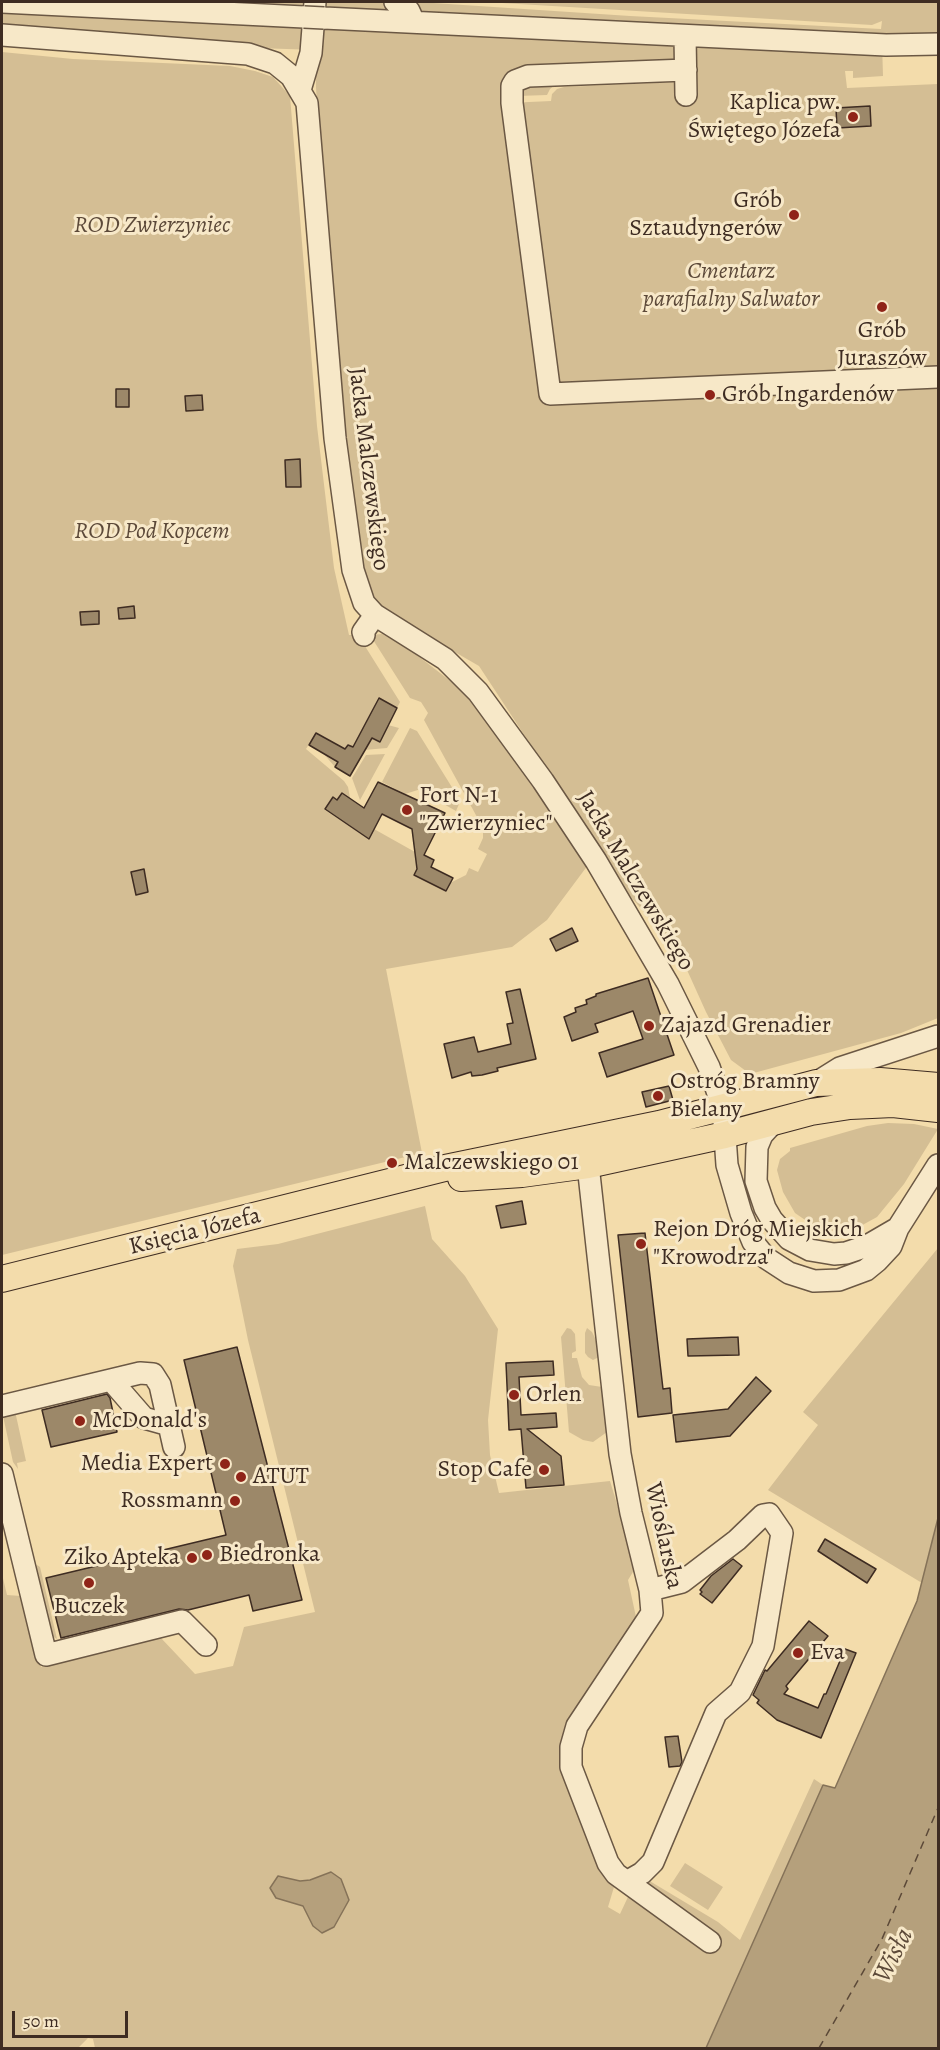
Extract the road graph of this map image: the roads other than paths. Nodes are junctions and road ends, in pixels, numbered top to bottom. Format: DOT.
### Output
graph roads {
  1 [pos="2,2"];
  2 [pos="395,2"];
  3 [pos="314,12"];
  4 [pos="414,22"];
  5 [pos="2,35"];
  6 [pos="686,36"];
  7 [pos="939,44"];
  8 [pos="686,70"];
  9 [pos="300,90"];
  10 [pos="686,95"];
  11 [pos="939,377"];
  12 [pos="375,615"];
  13 [pos="364,635"];
  14 [pos="939,1036"];
  15 [pos="816,1083"];
  16 [pos="936,1101"];
  17 [pos="723,1108"];
  18 [pos="773,1123"];
  19 [pos="626,1131"];
  20 [pos="725,1135"];
  21 [pos="557,1144"];
  22 [pos="588,1165"];
  23 [pos="939,1165"];
  24 [pos="389,1183"];
  25 [pos="898,1228"];
  26 [pos="2,1279"];
  27 [pos="2,1406"];
  28 [pos="174,1447"];
  29 [pos="2,1474"];
  30 [pos="650,1590"];
  31 [pos="206,1644"];
  32 [pos="628,1881"];
  33 [pos="710,1942"];
  1 -- 3 [label="street"];
  2 -- 4 [label="street"];
  3 -- 4 [label="street"];
  3 -- 9 [label="street"];
  4 -- 6 [label="street"];
  5 -- 9 [label="street"];
  6 -- 7 [label="street"];
  6 -- 8 [label="street"];
  8 -- 10 [label="street"];
  8 -- 11 [label="street"];
  9 -- 12 [label="street, Jacka Malczewskiego"];
  12 -- 13 [label="street"];
  12 -- 17 [label="street, Jacka Malczewskiego"];
  14 -- 15 [label="street, Księcia Józefa"];
  15 -- 16 [label="main road"];
  15 -- 17 [label="main road, Księcia Józefa"];
  16 -- 18 [label="main road, Księcia Józefa"];
  17 -- 19 [label="main road, Księcia Józefa"];
  17 -- 20 [label="street"];
  18 -- 20 [label="main road, Księcia Józefa"];
  18 -- 25 [label="street"];
  19 -- 21 [label="main road, Księcia Józefa"];
  19 -- 22 [label="street"];
  20 -- 22 [label="main road, Księcia Józefa"];
  20 -- 25 [label="street"];
  21 -- 22 [label="street"];
  21 -- 24 [label="main road, Księcia Józefa"];
  22 -- 24 [label="main road, Księcia Józefa"];
  22 -- 30 [label="street, Wioślarska"];
  23 -- 25 [label="street"];
  24 -- 26 [label="main road, Księcia Józefa"];
  27 -- 28 [label="street"];
  29 -- 31 [label="street"];
  30 -- 32 [label="street, Wioślarska"];
  30 -- 32 [label="street"];
  32 -- 33 [label="street, Wioślarska"];
}
